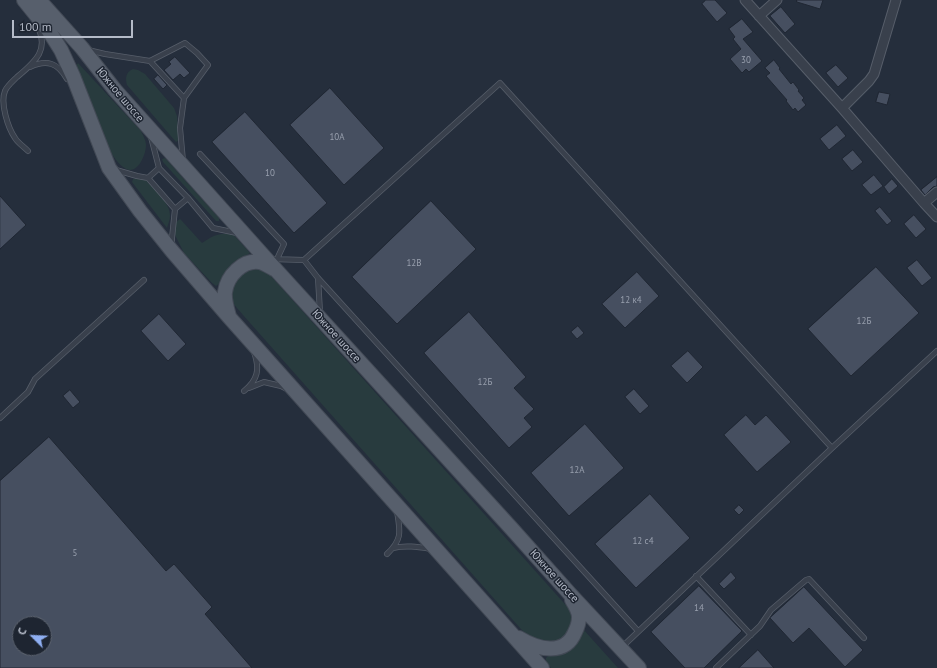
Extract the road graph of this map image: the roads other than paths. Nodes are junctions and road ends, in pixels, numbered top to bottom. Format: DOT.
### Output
graph roads {
  1 [pos="18,0"];
  2 [pos="39,0"];
  3 [pos="745,0"];
  4 [pos="777,0"];
  5 [pos="896,0"];
  6 [pos="26,6"];
  7 [pos="759,16"];
  8 [pos="32,20"];
  9 [pos="82,48"];
  10 [pos="150,61"];
  11 [pos="27,69"];
  12 [pos="2,91"];
  13 [pos="184,98"];
  14 [pos="842,108"];
  15 [pos="92,126"];
  16 [pos="149,128"];
  17 [pos="28,151"];
  18 [pos="200,154"];
  19 [pos="184,167"];
  20 [pos="109,168"];
  21 [pos="159,168"];
  22 [pos="148,178"];
  23 [pos="937,192"];
  24 [pos="188,198"];
  25 [pos="924,203"];
  26 [pos="175,209"];
  27 [pos="937,217"];
  28 [pos="244,235"];
  29 [pos="172,251"];
  30 [pos="304,260"];
  31 [pos="273,263"];
  32 [pos="318,278"];
  33 [pos="144,280"];
  34 [pos="229,317"];
  35 [pos="320,318"];
  36 [pos="250,341"];
  37 [pos="937,351"];
  38 [pos="249,388"];
  39 [pos="244,391"];
  40 [pos="300,397"];
  41 [pos="0,418"];
  42 [pos="832,448"];
  43 [pos="396,506"];
  44 [pos="393,548"];
  45 [pos="437,550"];
  46 [pos="387,554"];
  47 [pos="696,576"];
  48 [pos="570,594"];
  49 [pos="638,631"];
  50 [pos="510,633"];
  51 [pos="751,635"];
  52 [pos="864,638"];
  53 [pos="621,648"];
  54 [pos="542,668"];
  55 [pos="639,668"];
  56 [pos="716,668"];
  1 -- 6 [label="lane"];
  2 -- 9 [label="main road, Южное шоссе"];
  3 -- 7 [label="street"];
  4 -- 7 [label="street"];
  5 -- 14 [label="street"];
  6 -- 15 [label="main road"];
  7 -- 14 [label="street"];
  8 -- 11 [label="lane"];
  9 -- 10 [label="lane"];
  9 -- 16 [label="main road, Южное шоссе"];
  10 -- 13 [label="lane"];
  10 -- 13 [label="lane"];
  11 -- 12 [label="lane"];
  11 -- 15 [label="lane"];
  12 -- 17 [label="lane"];
  13 -- 19 [label="lane"];
  14 -- 25 [label="street"];
  15 -- 20 [label="main road"];
  16 -- 19 [label="main road, Южное шоссе"];
  16 -- 21 [label="lane"];
  18 -- 31 [label="lane"];
  19 -- 28 [label="main road, Южное шоссе"];
  20 -- 22 [label="lane"];
  20 -- 29 [label="main road"];
  21 -- 22 [label="lane"];
  21 -- 24 [label="lane"];
  22 -- 26 [label="lane"];
  23 -- 25 [label="street"];
  24 -- 26 [label="lane"];
  24 -- 28 [label="lane"];
  25 -- 27 [label="street"];
  26 -- 29 [label="lane"];
  28 -- 31 [label="main road, Южное шоссе"];
  29 -- 34 [label="main road"];
  30 -- 31 [label="lane"];
  30 -- 32 [label="lane"];
  30 -- 42 [label="lane"];
  31 -- 34 [label="main road"];
  31 -- 35 [label="main road, Южное шоссе"];
  32 -- 35 [label="lane"];
  32 -- 49 [label="lane"];
  33 -- 41 [label="lane"];
  34 -- 36 [label="main road"];
  35 -- 48 [label="main road, Южное шоссе"];
  36 -- 38 [label="lane"];
  36 -- 40 [label="main road"];
  37 -- 42 [label="lane"];
  38 -- 39 [label="lane"];
  38 -- 40 [label="lane"];
  40 -- 43 [label="main road"];
  42 -- 47 [label="lane"];
  43 -- 44 [label="lane"];
  43 -- 45 [label="main road"];
  44 -- 45 [label="lane"];
  44 -- 46 [label="lane"];
  45 -- 50 [label="main road"];
  47 -- 49 [label="lane"];
  47 -- 51 [label="lane"];
  48 -- 50 [label="main road"];
  48 -- 53 [label="main road, Южное шоссе"];
  49 -- 53 [label="lane"];
  50 -- 54 [label="main road"];
  51 -- 52 [label="lane"];
  51 -- 56 [label="lane"];
  53 -- 55 [label="main road, Южное шоссе"];
}
